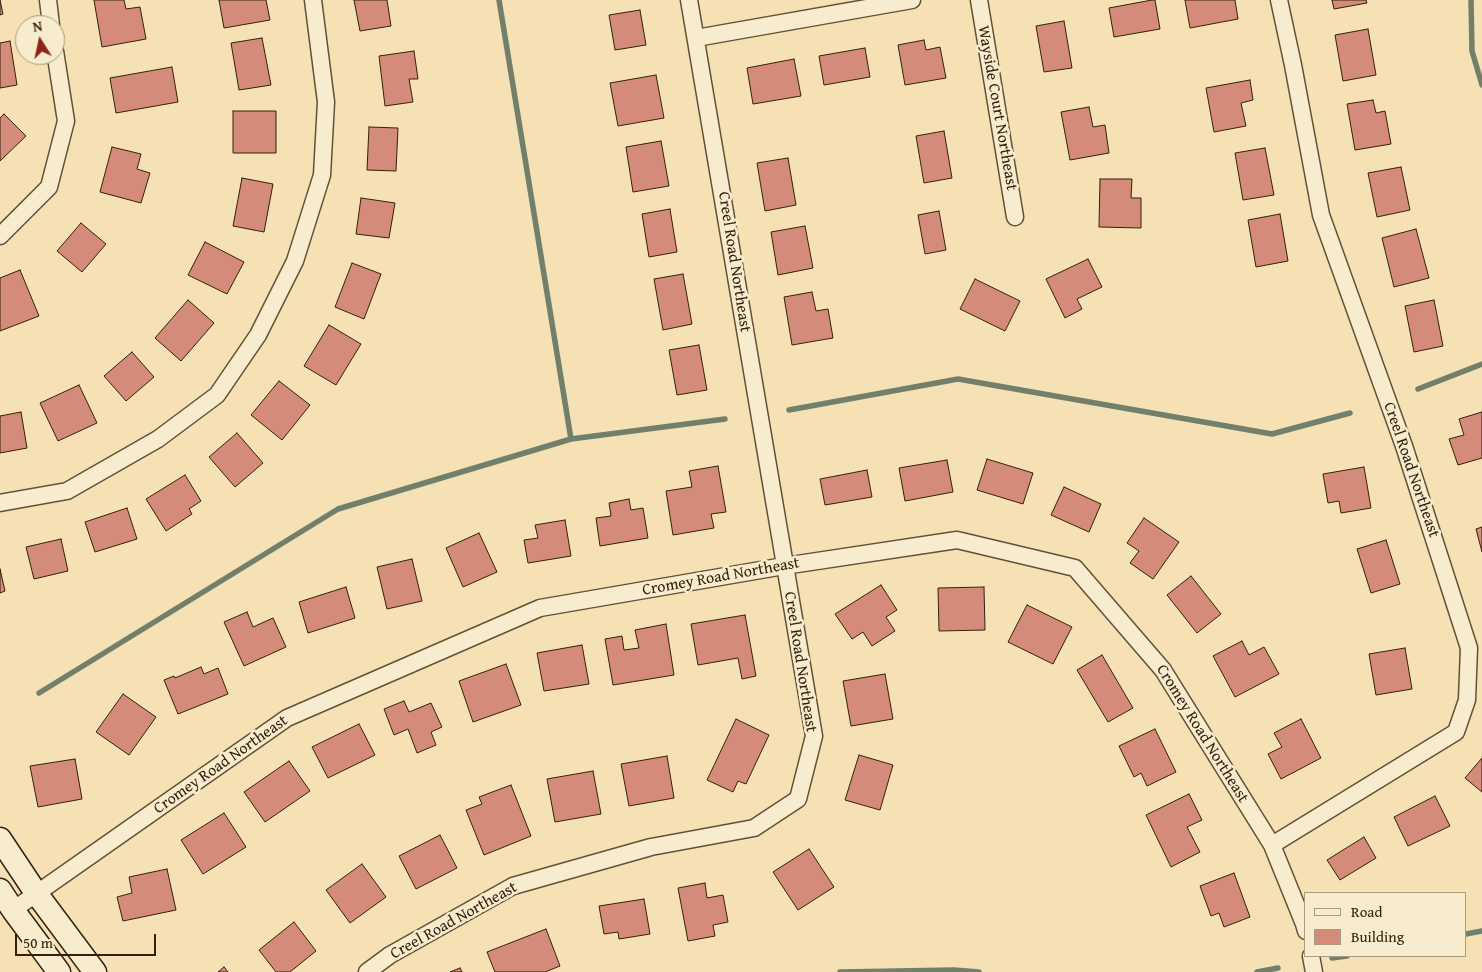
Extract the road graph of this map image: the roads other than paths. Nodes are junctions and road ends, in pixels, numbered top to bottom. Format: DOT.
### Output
graph roads {
  1 [pos="48,0"];
  2 [pos="313,0"];
  3 [pos="690,0"];
  4 [pos="912,0"];
  5 [pos="979,0"];
  6 [pos="1279,0"];
  7 [pos="50,15"];
  8 [pos="696,38"];
  9 [pos="57,65"];
  10 [pos="1015,216"];
  11 [pos="0,236"];
  12 [pos="0,503"];
  13 [pos="784,566"];
  14 [pos="0,839"];
  15 [pos="1272,845"];
  16 [pos="0,890"];
  17 [pos="36,893"];
  18 [pos="14,910"];
  19 [pos="1304,924"];
  20 [pos="1311,957"];
  21 [pos="59,972"];
  22 [pos="95,972"];
  23 [pos="367,972"];
  24 [pos="1314,972"];
  1 -- 7 [label="street"];
  2 -- 12 [label="street"];
  3 -- 8 [label="street, Creel Road Northeast"];
  4 -- 8 [label="street"];
  5 -- 10 [label="street, Wayside Court Northeast"];
  6 -- 15 [label="street, Creel Road Northeast"];
  8 -- 13 [label="street, Creel Road Northeast"];
  9 -- 11 [label="street"];
  13 -- 15 [label="street, Cromey Road Northeast"];
  13 -- 17 [label="street, Cromey Road Northeast"];
  13 -- 23 [label="street, Creel Road Northeast"];
  14 -- 17 [label="street"];
  15 -- 19 [label="street, Cromey Road Northeast"];
  16 -- 18 [label="street"];
  17 -- 18 [label="street, Cromey Road Northeast"];
  17 -- 22 [label="street"];
  18 -- 21 [label="street"];
  20 -- 24 [label="street"];
}
